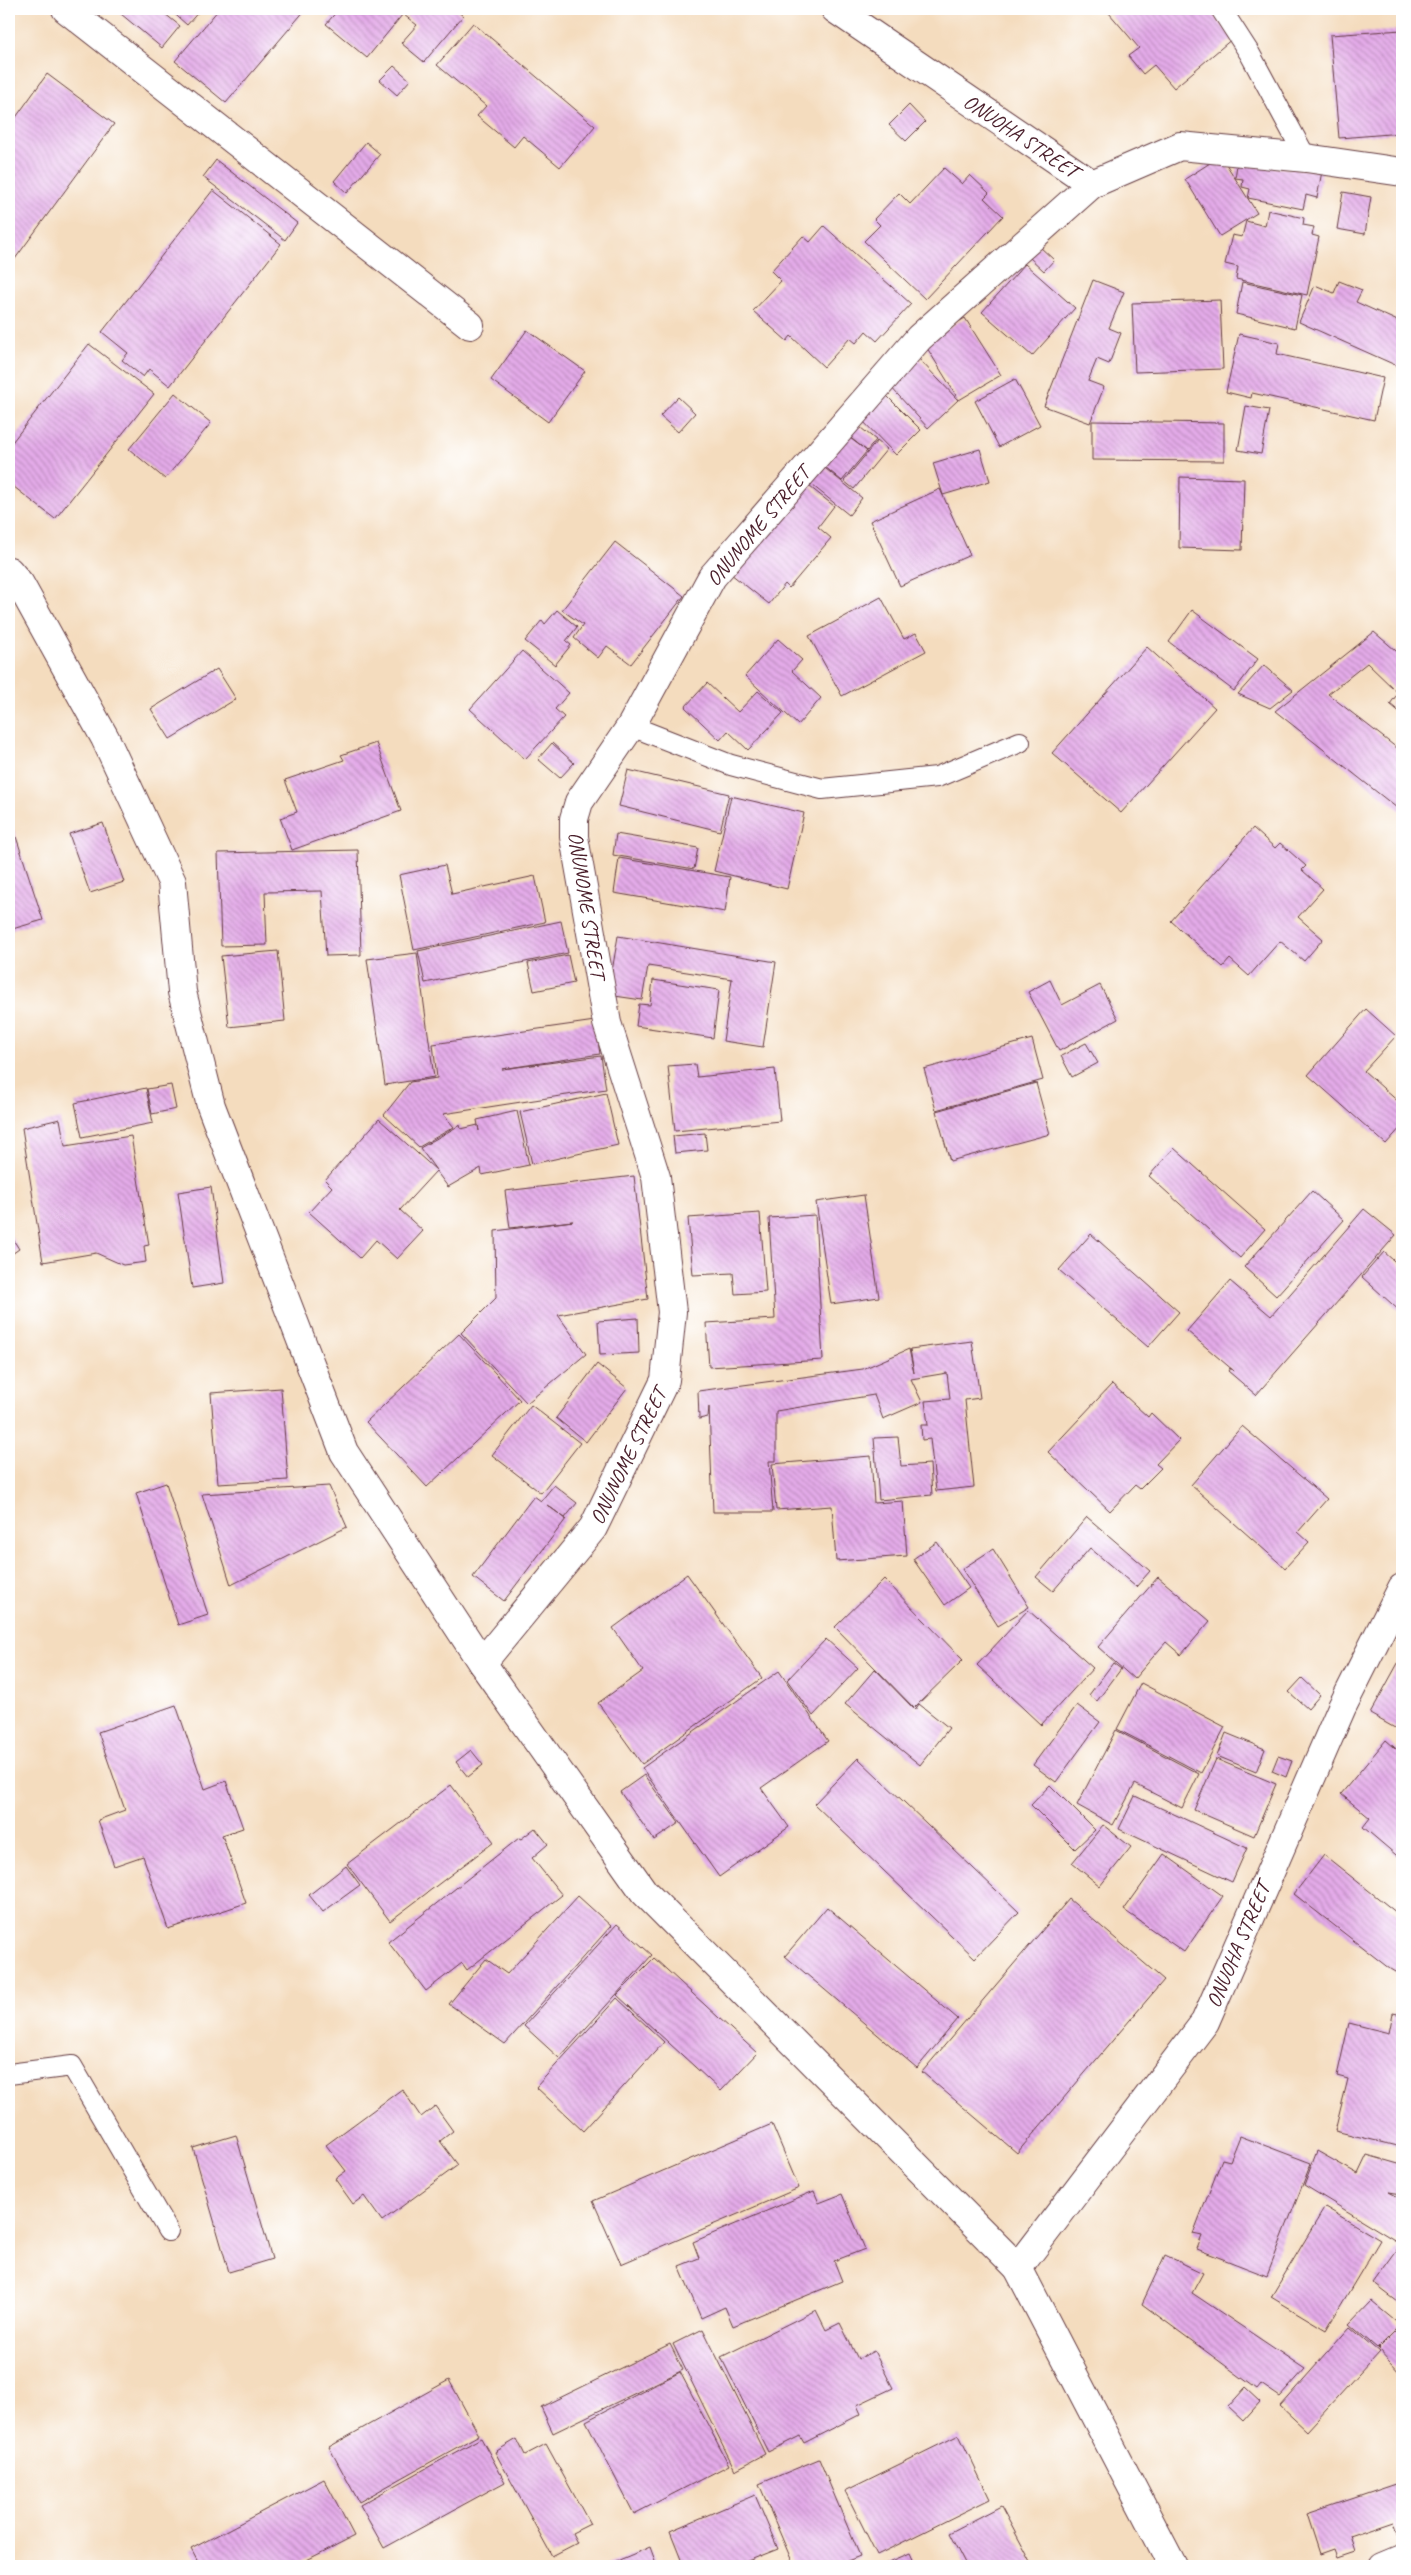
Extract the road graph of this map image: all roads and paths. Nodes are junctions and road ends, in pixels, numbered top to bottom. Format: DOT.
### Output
graph roads {
  1 [pos="66,9"];
  2 [pos="835,9"];
  3 [pos="1221,9"];
  4 [pos="1306,158"];
  5 [pos="1402,172"];
  6 [pos="1092,184"];
  7 [pos="470,325"];
  8 [pos="9,571"];
  9 [pos="631,726"];
  10 [pos="1020,742"];
  11 [pos="1402,1588"];
  12 [pos="482,1663"];
  13 [pos="9,2074"];
  14 [pos="168,2231"];
  15 [pos="1018,2268"];
  16 [pos="1402,2558"];
  17 [pos="1173,2566"];
  18 [pos="1383,2566"];
  1 -- 7 [label="street"];
  2 -- 6 [label="street, ONUOHA STREET"];
  3 -- 4 [label="lane"];
  4 -- 5 [label="street, ONUOHA STREET"];
  4 -- 6 [label="street, ONUOHA STREET"];
  6 -- 9 [label="street, ONUNOME STREET"];
  8 -- 12 [label="street"];
  9 -- 10 [label="lane"];
  9 -- 12 [label="street, ONUNOME STREET"];
  11 -- 15 [label="street, ONUOHA STREET"];
  12 -- 15 [label="street"];
  13 -- 14 [label="lane"];
  15 -- 17 [label="street"];
  16 -- 18 [label="street"];
}
